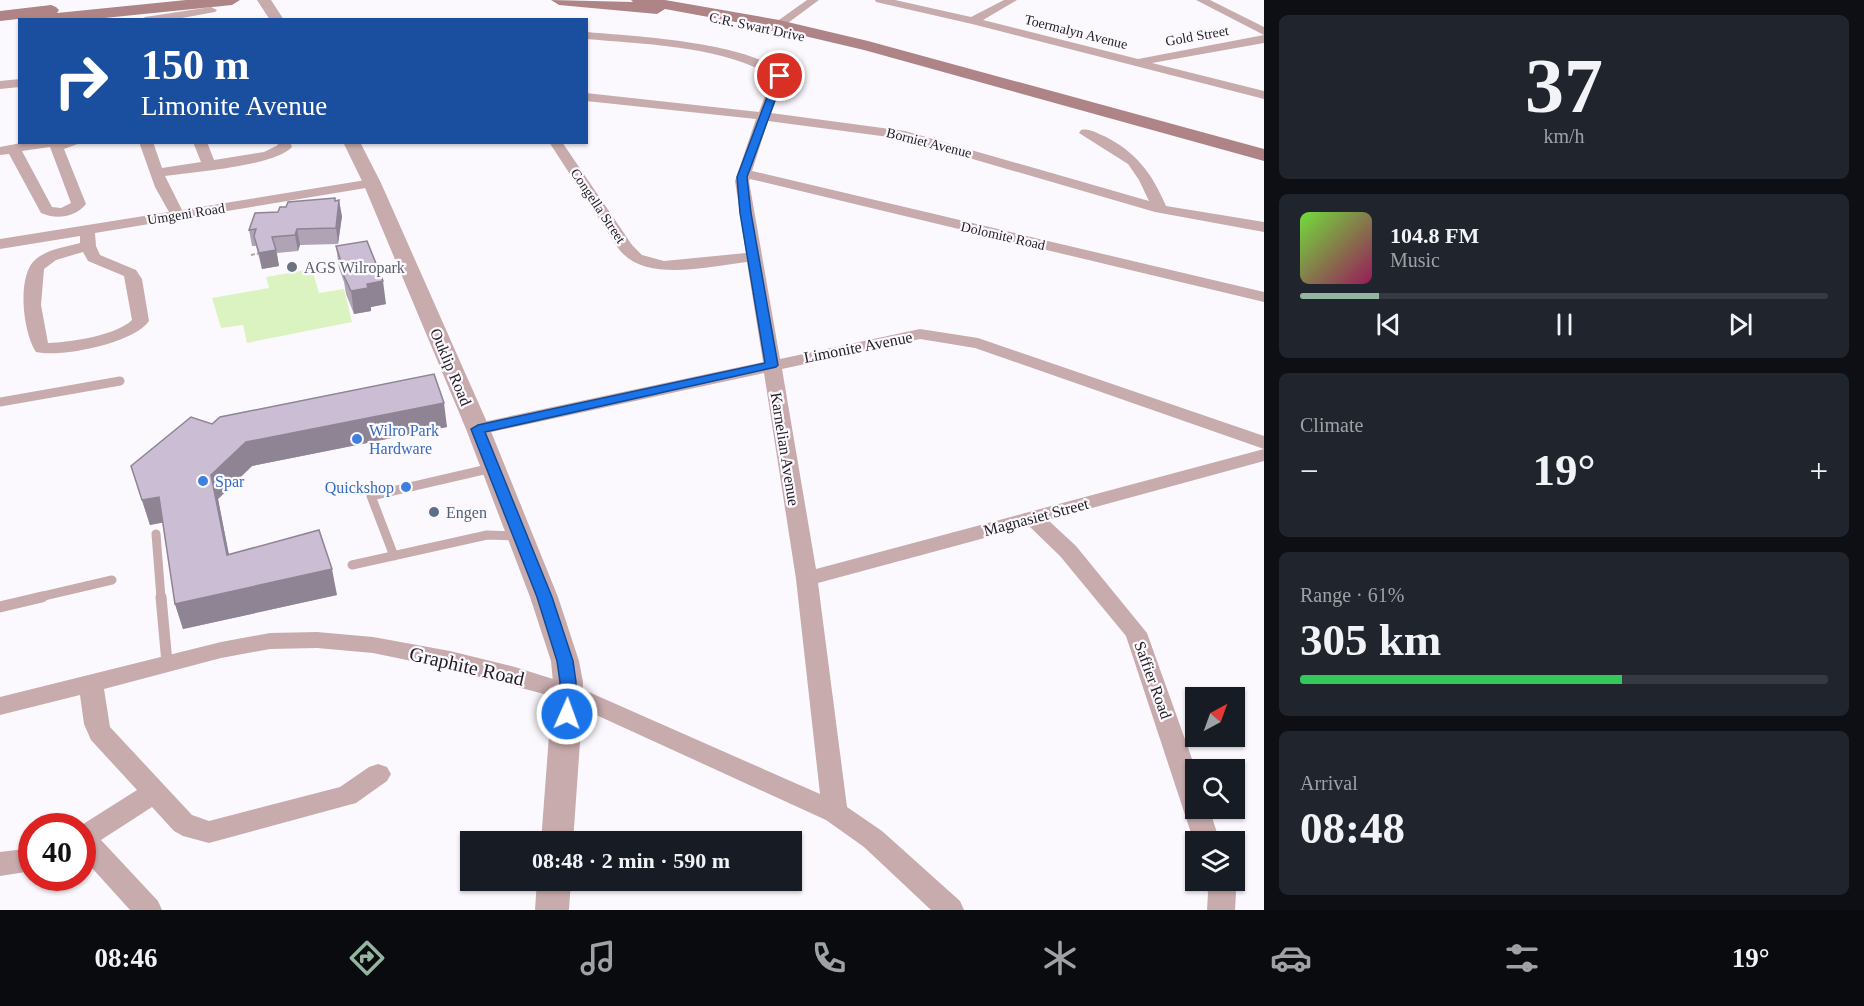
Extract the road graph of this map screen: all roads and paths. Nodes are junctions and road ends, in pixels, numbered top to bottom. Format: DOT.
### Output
graph roads {
  1 [pos="148,0"];
  2 [pos="232,0"];
  3 [pos="264,0"];
  4 [pos="559,0"];
  5 [pos="639,0"];
  6 [pos="814,0"];
  7 [pos="879,0"];
  8 [pos="1201,0"];
  9 [pos="1007,1"];
  10 [pos="211,10"];
  11 [pos="0,16"];
  12 [pos="53,18"];
  13 [pos="158,18"];
  14 [pos="276,18"];
  15 [pos="18,21"];
  16 [pos="973,21"];
  17 [pos="0,23"];
  18 [pos="776,27"];
  19 [pos="1264,32"];
  20 [pos="588,35"];
  21 [pos="1264,39"];
  22 [pos="1135,63"];
  23 [pos="18,82"];
  24 [pos="0,85"];
  25 [pos="1264,95"];
  26 [pos="588,97"];
  27 [pos="763,116"];
  28 [pos="1086,133"];
  29 [pos="55,144"];
  30 [pos="147,144"];
  31 [pos="201,144"];
  32 [pos="284,144"];
  33 [pos="352,144"];
  34 [pos="556,144"];
  35 [pos="14,148"];
  36 [pos="1264,155"];
  37 [pos="209,165"];
  38 [pos="158,173"];
  39 [pos="743,173"];
  40 [pos="372,183"];
  41 [pos="1160,209"];
  42 [pos="178,215"];
  43 [pos="1264,227"];
  44 [pos="88,238"];
  45 [pos="0,244"];
  46 [pos="267,252"];
  47 [pos="252,255"];
  48 [pos="754,257"];
  49 [pos="1264,297"];
  50 [pos="772,365"];
  51 [pos="120,381"];
  52 [pos="0,402"];
  53 [pos="478,429"];
  54 [pos="1264,443"];
  55 [pos="1264,455"];
  56 [pos="492,468"];
  57 [pos="1033,518"];
  58 [pos="156,534"];
  59 [pos="520,537"];
  60 [pos="394,556"];
  61 [pos="352,565"];
  62 [pos="807,579"];
  63 [pos="112,580"];
  64 [pos="0,607"];
  65 [pos="167,663"];
  66 [pos="91,683"];
  67 [pos="567,692"];
  68 [pos="0,706"];
  69 [pos="378,774"];
  70 [pos="1185,775"];
  71 [pos="154,792"];
  72 [pos="835,812"];
  73 [pos="96,830"];
  74 [pos="558,831"];
  75 [pos="96,853"];
  76 [pos="18,861"];
  77 [pos="0,864"];
  78 [pos="553,891"];
  79 [pos="1222,891"];
  80 [pos="148,910"];
  81 [pos="552,910"];
  82 [pos="950,910"];
  83 [pos="1221,910"];
  1 -- 11 [label="main road"];
  2 -- 12 [label="main road"];
  3 -- 14 [label="street"];
  4 -- 18 [label="main road, C.R. Swart Drive"];
  5 -- 18 [label="main road, C.R. Swart Drive"];
  6 -- 18 [label="street"];
  7 -- 16 [label="street, Toermalyn Avenue"];
  8 -- 19 [label="street"];
  9 -- 16 [label="street"];
  10 -- 13 [label="street"];
  15 -- 17 [label="main road"];
  16 -- 22 [label="street, Toermalyn Avenue"];
  18 -- 36 [label="main road, C.R. Swart Drive"];
  20 -- 27 [label="street, Karnelian Avenue"];
  21 -- 22 [label="street, Gold Street"];
  22 -- 25 [label="street, Toermalyn Avenue"];
  23 -- 24 [label="street"];
  26 -- 27 [label="street, Borniet Avenue"];
  27 -- 39 [label="street, Karnelian Avenue"];
  27 -- 41 [label="street, Borniet Avenue"];
  28 -- 41 [label="street"];
  29 -- 35 [label="street"];
  29 -- 35 [label="street"];
  30 -- 38 [label="street"];
  31 -- 37 [label="street"];
  32 -- 37 [label="street"];
  33 -- 40 [label="street, Ouklip Road"];
  34 -- 48 [label="street, Congella Street"];
  37 -- 38 [label="street"];
  38 -- 42 [label="street"];
  39 -- 48 [label="street, Karnelian Avenue"];
  39 -- 49 [label="street, Dolomite Road"];
  40 -- 42 [label="street, Umgeni Road"];
  40 -- 53 [label="street, Ouklip Road"];
  41 -- 43 [label="street, Borniet Avenue"];
  42 -- 44 [label="street, Umgeni Road"];
  44 -- 44 [label="street"];
  44 -- 45 [label="street, Umgeni Road"];
  46 -- 47 [label="path"];
  48 -- 50 [label="street, Karnelian Avenue"];
  50 -- 53 [label="street, Limonite Avenue"];
  50 -- 54 [label="street, Limonite Avenue"];
  50 -- 62 [label="street, Karnelian Avenue"];
  51 -- 52 [label="lane"];
  53 -- 56 [label="street, Ouklip Road"];
  55 -- 57 [label="street, Magnasiet Street"];
  56 -- 59 [label="street, Ouklip Road"];
  56 -- 60 [label="lane"];
  57 -- 62 [label="street, Magnasiet Street"];
  57 -- 70 [label="street, Saffier Road"];
  58 -- 65 [label="lane"];
  59 -- 60 [label="lane"];
  59 -- 67 [label="street, Ouklip Road"];
  60 -- 61 [label="lane"];
  62 -- 72 [label="street, Karnelian Avenue"];
  63 -- 64 [label="lane"];
  65 -- 66 [label="street, Graphite Road"];
  65 -- 67 [label="street, Graphite Road"];
  66 -- 68 [label="street, Graphite Road"];
  66 -- 71 [label="street"];
  67 -- 72 [label="street, Graphite Road"];
  67 -- 74 [label="street, Ouklip Road"];
  69 -- 71 [label="street"];
  71 -- 73 [label="street"];
  72 -- 82 [label="street, Graphite Road"];
  75 -- 80 [label="street"];
  76 -- 77 [label="street"];
  78 -- 81 [label="street"];
  79 -- 83 [label="street"];
}
